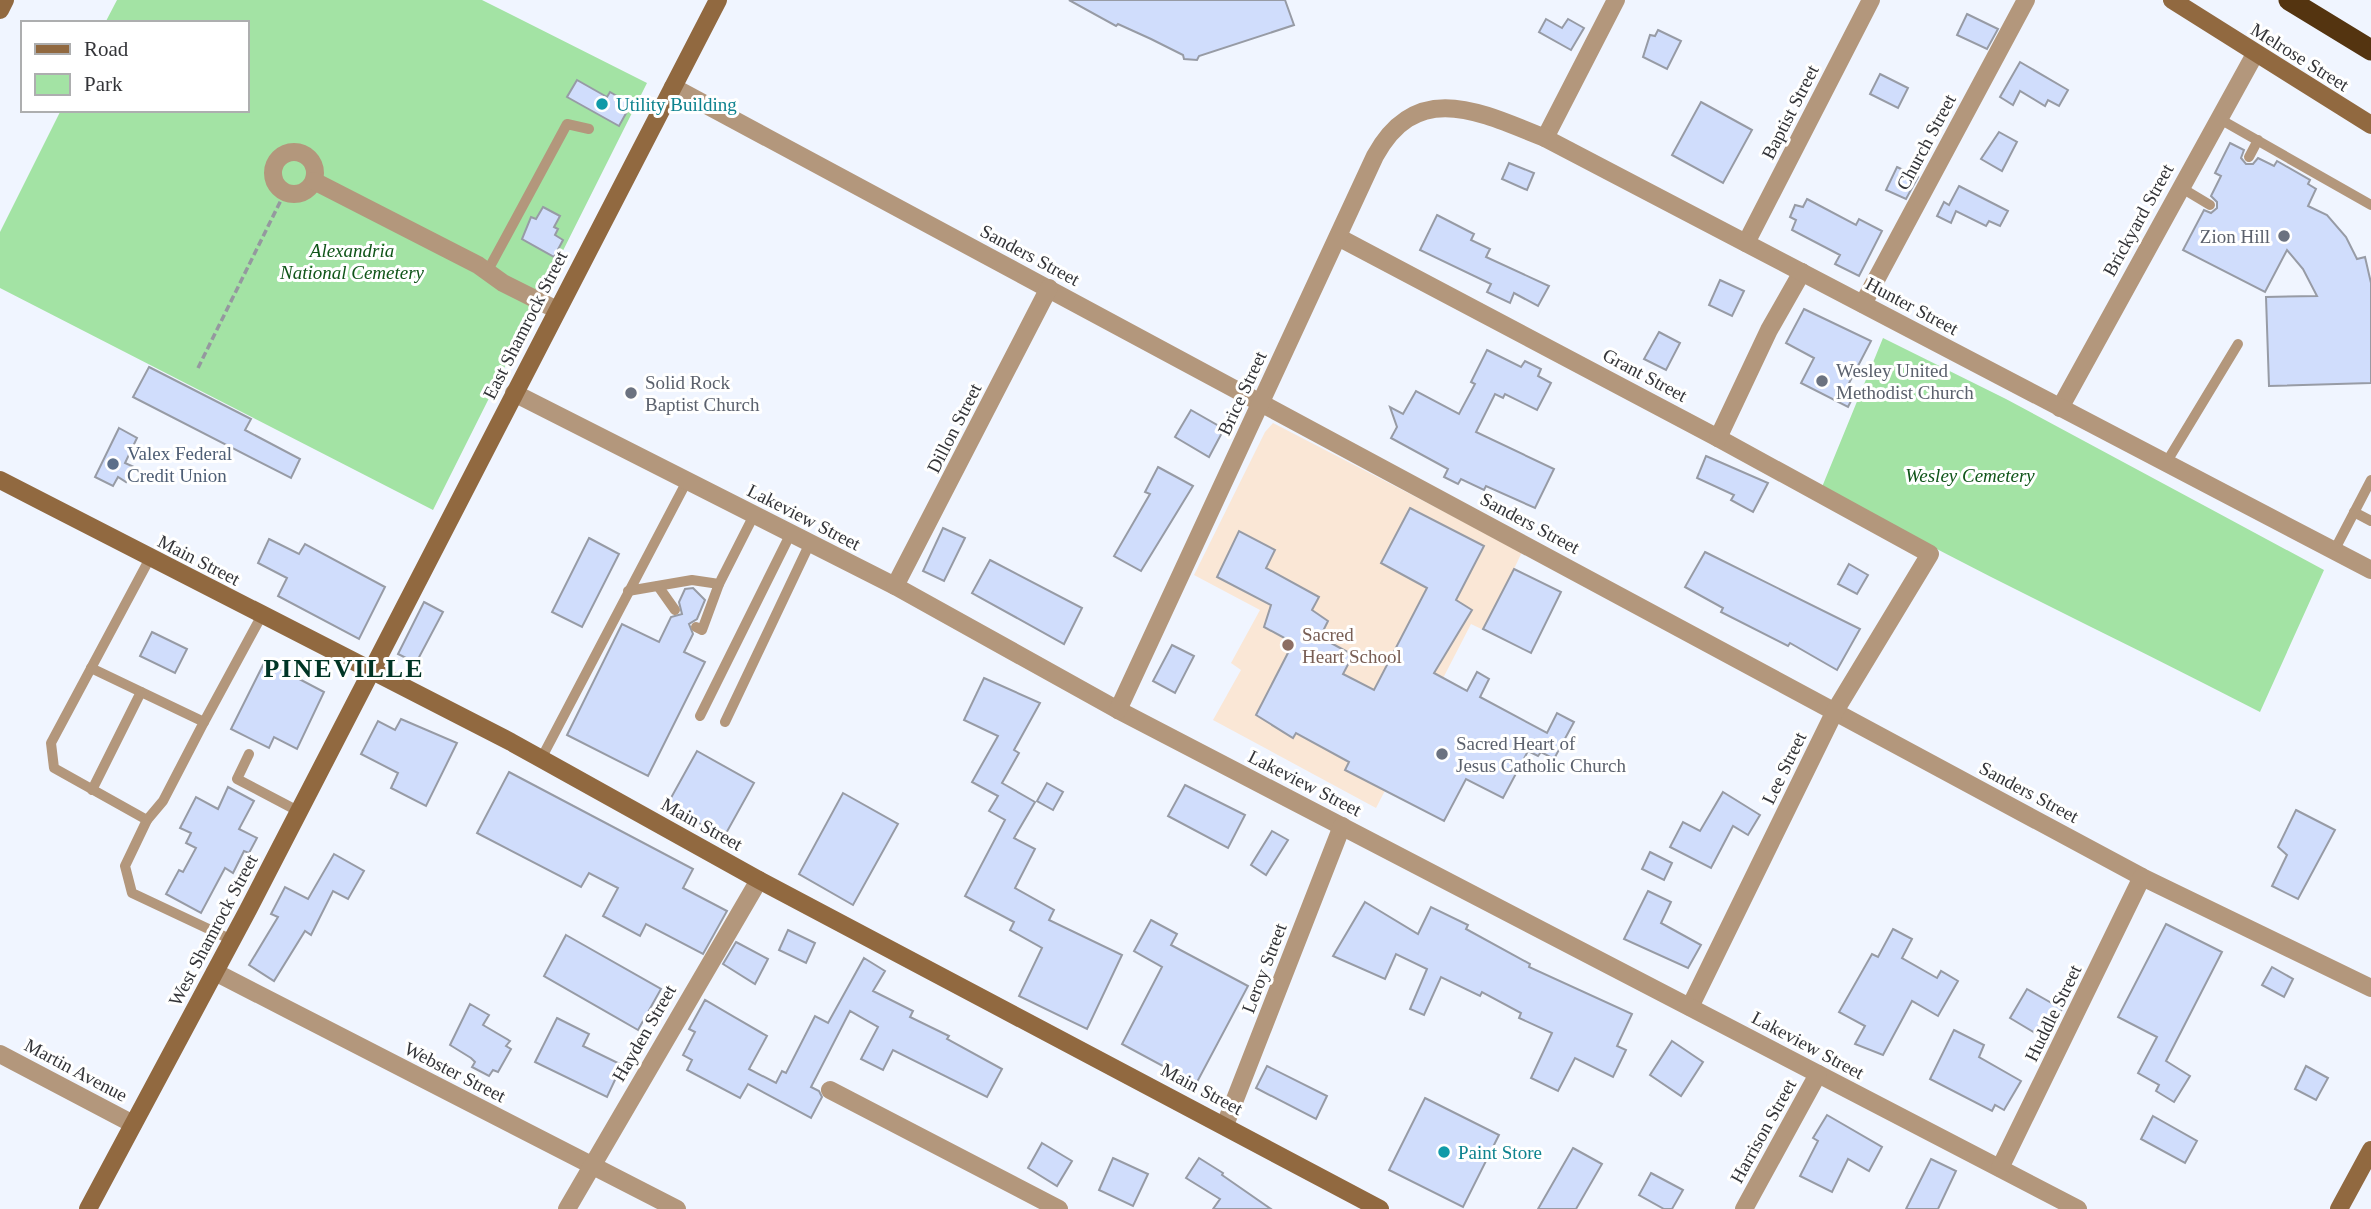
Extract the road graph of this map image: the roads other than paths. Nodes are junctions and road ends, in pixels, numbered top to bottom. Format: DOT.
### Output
graph roads {
  1 [pos="5,0"];
  2 [pos="718,0"];
  3 [pos="1616,0"];
  4 [pos="1871,0"];
  5 [pos="2026,0"];
  6 [pos="2172,0"];
  7 [pos="2289,0"];
  8 [pos="0,10"];
  9 [pos="2371,50"];
  10 [pos="2255,54"];
  11 [pos="673,87"];
  12 [pos="1424,111"];
  13 [pos="2218,118"];
  14 [pos="2371,125"];
  15 [pos="589,129"];
  16 [pos="1545,138"];
  17 [pos="2258,140"];
  18 [pos="2249,156"];
  19 [pos="314,181"];
  20 [pos="2180,187"];
  21 [pos="2210,205"];
  22 [pos="2371,205"];
  23 [pos="1338,237"];
  24 [pos="1746,243"];
  25 [pos="488,272"];
  26 [pos="1802,272"];
  27 [pos="1049,288"];
  28 [pos="1863,304"];
  29 [pos="557,310"];
  30 [pos="2238,344"];
  31 [pos="513,393"];
  32 [pos="1261,403"];
  33 [pos="2060,408"];
  34 [pos="1718,438"];
  35 [pos="2166,463"];
  36 [pos="0,480"];
  37 [pos="2371,480"];
  38 [pos="687,481"];
  39 [pos="2354,512"];
  40 [pos="754,515"];
  41 [pos="2371,521"];
  42 [pos="791,533"];
  43 [pos="810,543"];
  44 [pos="2334,551"];
  45 [pos="1930,554"];
  46 [pos="150,558"];
  47 [pos="2371,570"];
  48 [pos="719,583"];
  49 [pos="658,586"];
  50 [pos="895,586"];
  51 [pos="628,591"];
  52 [pos="675,610"];
  53 [pos="262,615"];
  54 [pos="696,627"];
  55 [pos="91,668"];
  56 [pos="370,669"];
  57 [pos="141,692"];
  58 [pos="1118,710"];
  59 [pos="1835,711"];
  60 [pos="700,716"];
  61 [pos="204,722"];
  62 [pos="725,722"];
  63 [pos="249,754"];
  64 [pos="541,759"];
  65 [pos="92,790"];
  66 [pos="298,811"];
  67 [pos="146,820"];
  68 [pos="1342,825"];
  69 [pos="2142,877"];
  70 [pos="759,880"];
  71 [pos="232,940"];
  72 [pos="215,972"];
  73 [pos="2371,988"];
  74 [pos="1690,1007"];
  75 [pos="0,1054"];
  76 [pos="1818,1074"];
  77 [pos="830,1090"];
  78 [pos="133,1124"];
  79 [pos="1225,1125"];
  80 [pos="2371,1150"];
  81 [pos="591,1165"];
  82 [pos="2000,1168"];
  83 [pos="88,1209"];
  84 [pos="567,1209"];
  85 [pos="677,1209"];
  86 [pos="1059,1209"];
  87 [pos="1380,1209"];
  88 [pos="1744,1209"];
  89 [pos="2078,1209"];
  90 [pos="2339,1209"];
  1 -- 8 [label="main road"];
  2 -- 11 [label="main road, East Shamrock Street"];
  3 -- 16 [label="street"];
  4 -- 24 [label="street, Baptist Street"];
  5 -- 28 [label="street, Church Street"];
  6 -- 10 [label="main road, Melrose Street"];
  7 -- 9 [label="highway"];
  10 -- 13 [label="street, Brickyard Street"];
  10 -- 14 [label="main road, Melrose Street"];
  11 -- 27 [label="street, Sanders Street"];
  11 -- 29 [label="main road, East Shamrock Street"];
  12 -- 16 [label="street, Hunter Street"];
  12 -- 23 [label="street, Brice Street"];
  13 -- 17 [label="lane"];
  13 -- 20 [label="street, Brickyard Street"];
  15 -- 25 [label="lane"];
  16 -- 24 [label="street, Hunter Street"];
  17 -- 18 [label="lane"];
  17 -- 22 [label="lane"];
  19 -- 19 [label="street"];
  19 -- 25 [label="street"];
  20 -- 21 [label="lane"];
  20 -- 33 [label="street, Brickyard Street"];
  23 -- 32 [label="street, Brice Street"];
  23 -- 34 [label="street, Grant Street"];
  24 -- 26 [label="street, Hunter Street"];
  25 -- 29 [label="street"];
  26 -- 28 [label="street, Hunter Street"];
  26 -- 34 [label="street"];
  27 -- 32 [label="street, Sanders Street"];
  27 -- 50 [label="street, Dillon Street"];
  28 -- 33 [label="street, Hunter Street"];
  29 -- 31 [label="main road, East Shamrock Street"];
  30 -- 35 [label="lane"];
  31 -- 38 [label="street, Lakeview Street"];
  31 -- 56 [label="main road, East Shamrock Street"];
  32 -- 58 [label="street, Brice Street"];
  32 -- 59 [label="street, Sanders Street"];
  33 -- 35 [label="street, Hunter Street"];
  34 -- 45 [label="street, Grant Street"];
  35 -- 44 [label="street, Hunter Street"];
  36 -- 46 [label="main road, Main Street"];
  37 -- 39 [label="lane"];
  38 -- 40 [label="street, Lakeview Street"];
  38 -- 51 [label="lane"];
  39 -- 41 [label="lane"];
  39 -- 44 [label="lane"];
  40 -- 42 [label="street, Lakeview Street"];
  40 -- 48 [label="lane"];
  42 -- 43 [label="street, Lakeview Street"];
  42 -- 60 [label="lane"];
  43 -- 50 [label="street, Lakeview Street"];
  43 -- 62 [label="lane"];
  44 -- 47 [label="street, Hunter Street"];
  45 -- 59 [label="street, Lee Street"];
  46 -- 53 [label="main road, Main Street"];
  46 -- 55 [label="lane"];
  48 -- 49 [label="lane"];
  48 -- 54 [label="lane"];
  49 -- 51 [label="lane"];
  49 -- 52 [label="lane"];
  50 -- 58 [label="street, Lakeview Street"];
  51 -- 64 [label="lane"];
  53 -- 56 [label="main road, Main Street"];
  53 -- 61 [label="lane"];
  55 -- 57 [label="lane"];
  55 -- 65 [label="lane"];
  56 -- 64 [label="main road, Main Street"];
  56 -- 66 [label="main road, West Shamrock Street"];
  57 -- 61 [label="lane"];
  57 -- 65 [label="lane"];
  58 -- 68 [label="street, Lakeview Street"];
  59 -- 69 [label="street, Sanders Street"];
  59 -- 74 [label="street, Lee Street"];
  61 -- 67 [label="lane"];
  63 -- 66 [label="lane"];
  64 -- 70 [label="main road, Main Street"];
  65 -- 67 [label="lane"];
  66 -- 71 [label="main road, West Shamrock Street"];
  67 -- 71 [label="lane"];
  68 -- 74 [label="street, Lakeview Street"];
  68 -- 79 [label="street, Leroy Street"];
  69 -- 73 [label="street, Sanders Street"];
  69 -- 82 [label="street, Huddle Street"];
  70 -- 79 [label="main road, Main Street"];
  70 -- 81 [label="street, Hayden Street"];
  71 -- 72 [label="main road, West Shamrock Street"];
  72 -- 78 [label="main road, West Shamrock Street"];
  72 -- 81 [label="street, Webster Street"];
  74 -- 76 [label="street, Lakeview Street"];
  75 -- 78 [label="street, Martin Avenue"];
  76 -- 82 [label="street, Lakeview Street"];
  76 -- 88 [label="street, Harrison Street"];
  77 -- 86 [label="street"];
  78 -- 83 [label="main road, West Shamrock Street"];
  79 -- 87 [label="main road, Main Street"];
  80 -- 90 [label="main road"];
  81 -- 84 [label="street, Hayden Street"];
  81 -- 85 [label="street, Webster Street"];
  82 -- 89 [label="street, Lakeview Street"];
}
